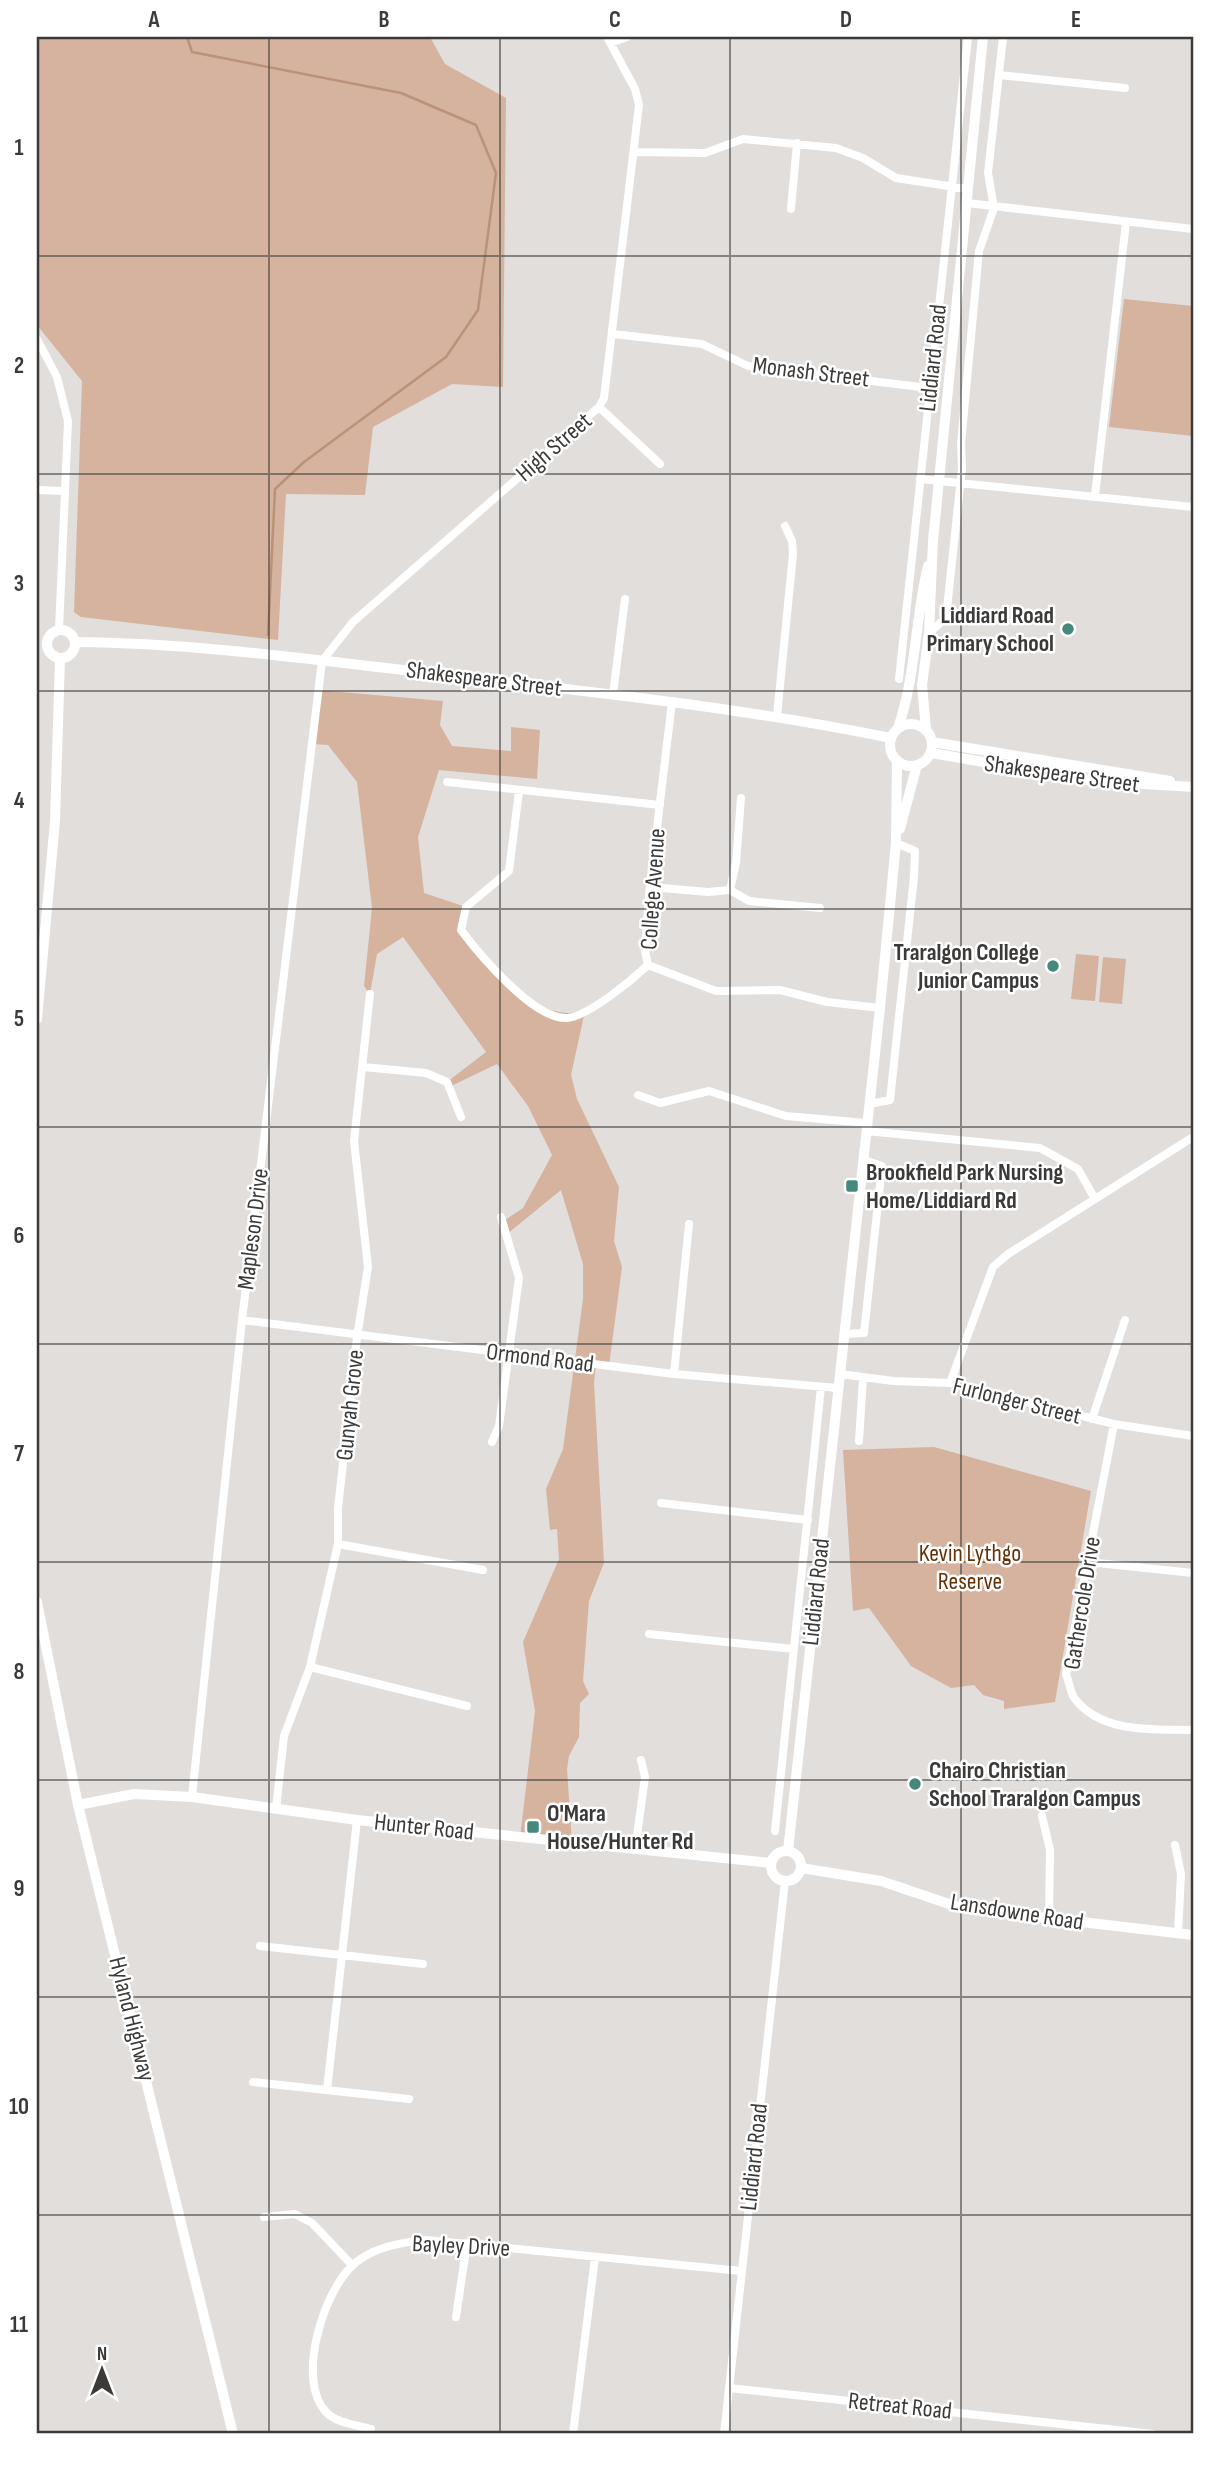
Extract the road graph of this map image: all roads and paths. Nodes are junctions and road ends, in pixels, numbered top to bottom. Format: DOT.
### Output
graph roads {
  1 [pos="627,37"];
  2 [pos="968,37"];
  3 [pos="984,37"];
  4 [pos="1003,37"];
  5 [pos="608,40"];
  6 [pos="999,75"];
  7 [pos="1125,88"];
  8 [pos="797,144"];
  9 [pos="635,152"];
  10 [pos="951,185"];
  11 [pos="968,189"];
  12 [pos="967,203"];
  13 [pos="994,208"];
  14 [pos="791,209"];
  15 [pos="1126,222"];
  16 [pos="1193,229"];
  17 [pos="613,334"];
  18 [pos="37,339"];
  19 [pos="929,388"];
  20 [pos="599,407"];
  21 [pos="660,464"];
  22 [pos="920,479"];
  23 [pos="940,481"];
  24 [pos="960,482"];
  25 [pos="37,490"];
  26 [pos="64,491"];
  27 [pos="1095,496"];
  28 [pos="1193,507"];
  29 [pos="785,526"];
  30 [pos="933,541"];
  31 [pos="625,599"];
  32 [pos="59,629"];
  33 [pos="929,633"];
  34 [pos="42,642"];
  35 [pos="75,642"];
  36 [pos="60,658"];
  37 [pos="322,661"];
  38 [pos="899,679"];
  39 [pos="613,694"];
  40 [pos="672,702"];
  41 [pos="777,716"];
  42 [pos="898,728"];
  43 [pos="926,729"];
  44 [pos="891,738"];
  45 [pos="932,748"];
  46 [pos="897,760"];
  47 [pos="918,765"];
  48 [pos="447,782"];
  49 [pos="1193,786"];
  50 [pos="519,791"];
  51 [pos="741,798"];
  52 [pos="660,805"];
  53 [pos="896,843"];
  54 [pos="650,887"];
  55 [pos="730,890"];
  56 [pos="820,908"];
  57 [pos="648,965"];
  58 [pos="370,994"];
  59 [pos="880,1009"];
  60 [pos="37,1019"];
  61 [pos="363,1067"];
  62 [pos="638,1095"];
  63 [pos="869,1104"];
  64 [pos="461,1116"];
  65 [pos="867,1127"];
  66 [pos="1193,1137"];
  67 [pos="864,1160"];
  68 [pos="1096,1199"];
  69 [pos="501,1217"];
  70 [pos="689,1224"];
  71 [pos="242,1320"];
  72 [pos="1125,1320"];
  73 [pos="844,1334"];
  74 [pos="357,1337"];
  75 [pos="510,1354"];
  76 [pos="674,1374"];
  77 [pos="840,1374"];
  78 [pos="863,1378"];
  79 [pos="950,1383"];
  80 [pos="821,1387"];
  81 [pos="838,1388"];
  82 [pos="1092,1419"];
  83 [pos="1114,1424"];
  84 [pos="1193,1436"];
  85 [pos="859,1441"];
  86 [pos="492,1442"];
  87 [pos="661,1503"];
  88 [pos="808,1520"];
  89 [pos="338,1544"];
  90 [pos="1088,1562"];
  91 [pos="483,1570"];
  92 [pos="1193,1573"];
  93 [pos="37,1602"];
  94 [pos="649,1634"];
  95 [pos="794,1649"];
  96 [pos="310,1667"];
  97 [pos="467,1706"];
  98 [pos="1193,1730"];
  99 [pos="641,1760"];
  100 [pos="192,1797"];
  101 [pos="78,1805"];
  102 [pos="276,1809"];
  103 [pos="1042,1815"];
  104 [pos="356,1820"];
  105 [pos="775,1831"];
  106 [pos="1175,1845"];
  107 [pos="635,1850"];
  108 [pos="788,1850"];
  109 [pos="771,1863"];
  110 [pos="801,1868"];
  111 [pos="785,1881"];
  112 [pos="1049,1919"];
  113 [pos="1178,1934"];
  114 [pos="1193,1935"];
  115 [pos="260,1946"];
  116 [pos="341,1956"];
  117 [pos="423,1964"];
  118 [pos="253,2082"];
  119 [pos="327,2090"];
  120 [pos="409,2099"];
  121 [pos="264,2217"];
  122 [pos="467,2243"];
  123 [pos="596,2258"];
  124 [pos="352,2265"];
  125 [pos="741,2271"];
  126 [pos="456,2317"];
  127 [pos="729,2388"];
  128 [pos="371,2429"];
  129 [pos="233,2434"];
  130 [pos="573,2434"];
  131 [pos="724,2434"];
  132 [pos="1153,2434"];
  1 -- 5 [label="street"];
  2 -- 10 [label="street, Liddiard Road"];
  3 -- 11 [label="street, Liddiard Road"];
  4 -- 6 [label="street"];
  5 -- 9 [label="street, High Street"];
  6 -- 7 [label="street"];
  6 -- 13 [label="street"];
  8 -- 9 [label="street"];
  8 -- 10 [label="street"];
  8 -- 14 [label="street"];
  9 -- 17 [label="street, High Street"];
  10 -- 11 [label="street"];
  10 -- 19 [label="street, Liddiard Road"];
  11 -- 12 [label="street, Liddiard Road"];
  12 -- 13 [label="street"];
  12 -- 23 [label="street, Liddiard Road"];
  13 -- 15 [label="street"];
  13 -- 24 [label="street, Liddiard Road"];
  15 -- 16 [label="street"];
  15 -- 27 [label="street"];
  17 -- 19 [label="street, Monash Street"];
  17 -- 20 [label="street, High Street"];
  18 -- 26 [label="street"];
  19 -- 22 [label="street, Liddiard Road"];
  20 -- 21 [label="street"];
  20 -- 37 [label="street, High Street"];
  22 -- 23 [label="street"];
  22 -- 38 [label="street, Liddiard Road"];
  23 -- 24 [label="street"];
  23 -- 30 [label="street, Liddiard Road"];
  24 -- 27 [label="street"];
  24 -- 33 [label="street, Liddiard Road"];
  25 -- 26 [label="street"];
  26 -- 32 [label="street"];
  27 -- 28 [label="street"];
  29 -- 41 [label="street"];
  30 -- 33 [label="street, Liddiard Road"];
  30 -- 42 [label="street, Liddiard Road"];
  31 -- 39 [label="street"];
  32 -- 34 [label="main road"];
  32 -- 35 [label="main road"];
  33 -- 43 [label="street, Liddiard Road"];
  34 -- 36 [label="main road"];
  35 -- 36 [label="main road"];
  35 -- 37 [label="street, Shakespeare Street"];
  36 -- 60 [label="main road"];
  37 -- 39 [label="street, Shakespeare Street"];
  37 -- 71 [label="street, Mapleson Drive"];
  39 -- 40 [label="street, Shakespeare Street"];
  40 -- 41 [label="street, Shakespeare Street"];
  40 -- 52 [label="street, College Avenue"];
  41 -- 44 [label="street, Shakespeare Street"];
  42 -- 43 [label="street"];
  42 -- 44 [label="street"];
  43 -- 45 [label="street"];
  44 -- 46 [label="street"];
  45 -- 47 [label="street"];
  45 -- 49 [label="street, Shakespeare Street"];
  46 -- 47 [label="street"];
  46 -- 53 [label="street, Liddiard Road"];
  47 -- 53 [label="street, Liddiard Road"];
  48 -- 50 [label="street"];
  50 -- 52 [label="street"];
  50 -- 57 [label="street"];
  51 -- 55 [label="street"];
  52 -- 54 [label="street, College Avenue"];
  53 -- 59 [label="street, Liddiard Road"];
  53 -- 63 [label="street"];
  54 -- 55 [label="street"];
  54 -- 57 [label="street, College Avenue"];
  55 -- 56 [label="street"];
  57 -- 59 [label="street, College Avenue"];
  58 -- 61 [label="street, Gunyah Grove"];
  59 -- 63 [label="street, Liddiard Road"];
  61 -- 64 [label="street"];
  61 -- 74 [label="street, Gunyah Grove"];
  62 -- 65 [label="street"];
  63 -- 65 [label="street, Liddiard Road"];
  65 -- 67 [label="street, Liddiard Road"];
  65 -- 68 [label="street"];
  66 -- 68 [label="street"];
  67 -- 73 [label="street, Liddiard Road"];
  67 -- 73 [label="street"];
  68 -- 79 [label="street"];
  69 -- 75 [label="street"];
  70 -- 76 [label="street"];
  71 -- 74 [label="street, Ormond Road"];
  71 -- 100 [label="street, Mapleson Drive"];
  72 -- 82 [label="street"];
  73 -- 77 [label="street, Liddiard Road"];
  74 -- 75 [label="street, Ormond Road"];
  74 -- 89 [label="street, Gunyah Grove"];
  75 -- 76 [label="street, Ormond Road"];
  75 -- 86 [label="street"];
  76 -- 80 [label="street, Ormond Road"];
  77 -- 78 [label="street, Furlonger Street"];
  77 -- 81 [label="street, Liddiard Road"];
  78 -- 79 [label="street, Furlonger Street"];
  78 -- 85 [label="street"];
  79 -- 82 [label="street, Furlonger Street"];
  80 -- 81 [label="street, Ormond Road"];
  80 -- 88 [label="street, Liddiard Road"];
  81 -- 108 [label="street, Liddiard Road"];
  82 -- 83 [label="street, Furlonger Street"];
  83 -- 84 [label="street, Furlonger Street"];
  83 -- 90 [label="street, Gathercole Drive"];
  87 -- 88 [label="street"];
  88 -- 95 [label="street, Liddiard Road"];
  89 -- 91 [label="street"];
  89 -- 96 [label="street, Gunyah Grove"];
  90 -- 92 [label="street"];
  90 -- 98 [label="street, Gathercole Drive"];
  93 -- 101 [label="main road, Hyland Highway"];
  94 -- 95 [label="street"];
  95 -- 105 [label="street, Liddiard Road"];
  96 -- 97 [label="street"];
  96 -- 102 [label="street, Gunyah Grove"];
  99 -- 107 [label="street"];
  100 -- 101 [label="street, Hunter Road"];
  100 -- 102 [label="street, Hunter Road"];
  101 -- 129 [label="main road, Hyland Highway"];
  102 -- 104 [label="street, Hunter Road"];
  103 -- 112 [label="street"];
  104 -- 107 [label="street, Hunter Road"];
  104 -- 116 [label="street"];
  106 -- 113 [label="street"];
  107 -- 109 [label="street, Hunter Road"];
  108 -- 109 [label="street"];
  108 -- 110 [label="street"];
  109 -- 111 [label="street"];
  110 -- 111 [label="street"];
  110 -- 112 [label="street, Lansdowne Road"];
  111 -- 125 [label="street, Liddiard Road"];
  112 -- 113 [label="street, Lansdowne Road"];
  113 -- 114 [label="street, Lansdowne Road"];
  115 -- 116 [label="street"];
  116 -- 117 [label="street"];
  116 -- 119 [label="street"];
  118 -- 119 [label="street"];
  119 -- 120 [label="street"];
  121 -- 124 [label="street"];
  122 -- 123 [label="street, Bayley Drive"];
  122 -- 124 [label="street, Bayley Drive"];
  122 -- 126 [label="street"];
  123 -- 125 [label="street, Bayley Drive"];
  123 -- 130 [label="street"];
  124 -- 128 [label="street"];
  125 -- 127 [label="street, Liddiard Road"];
  127 -- 131 [label="street, Liddiard Road"];
  127 -- 132 [label="street, Retreat Road"];
}
